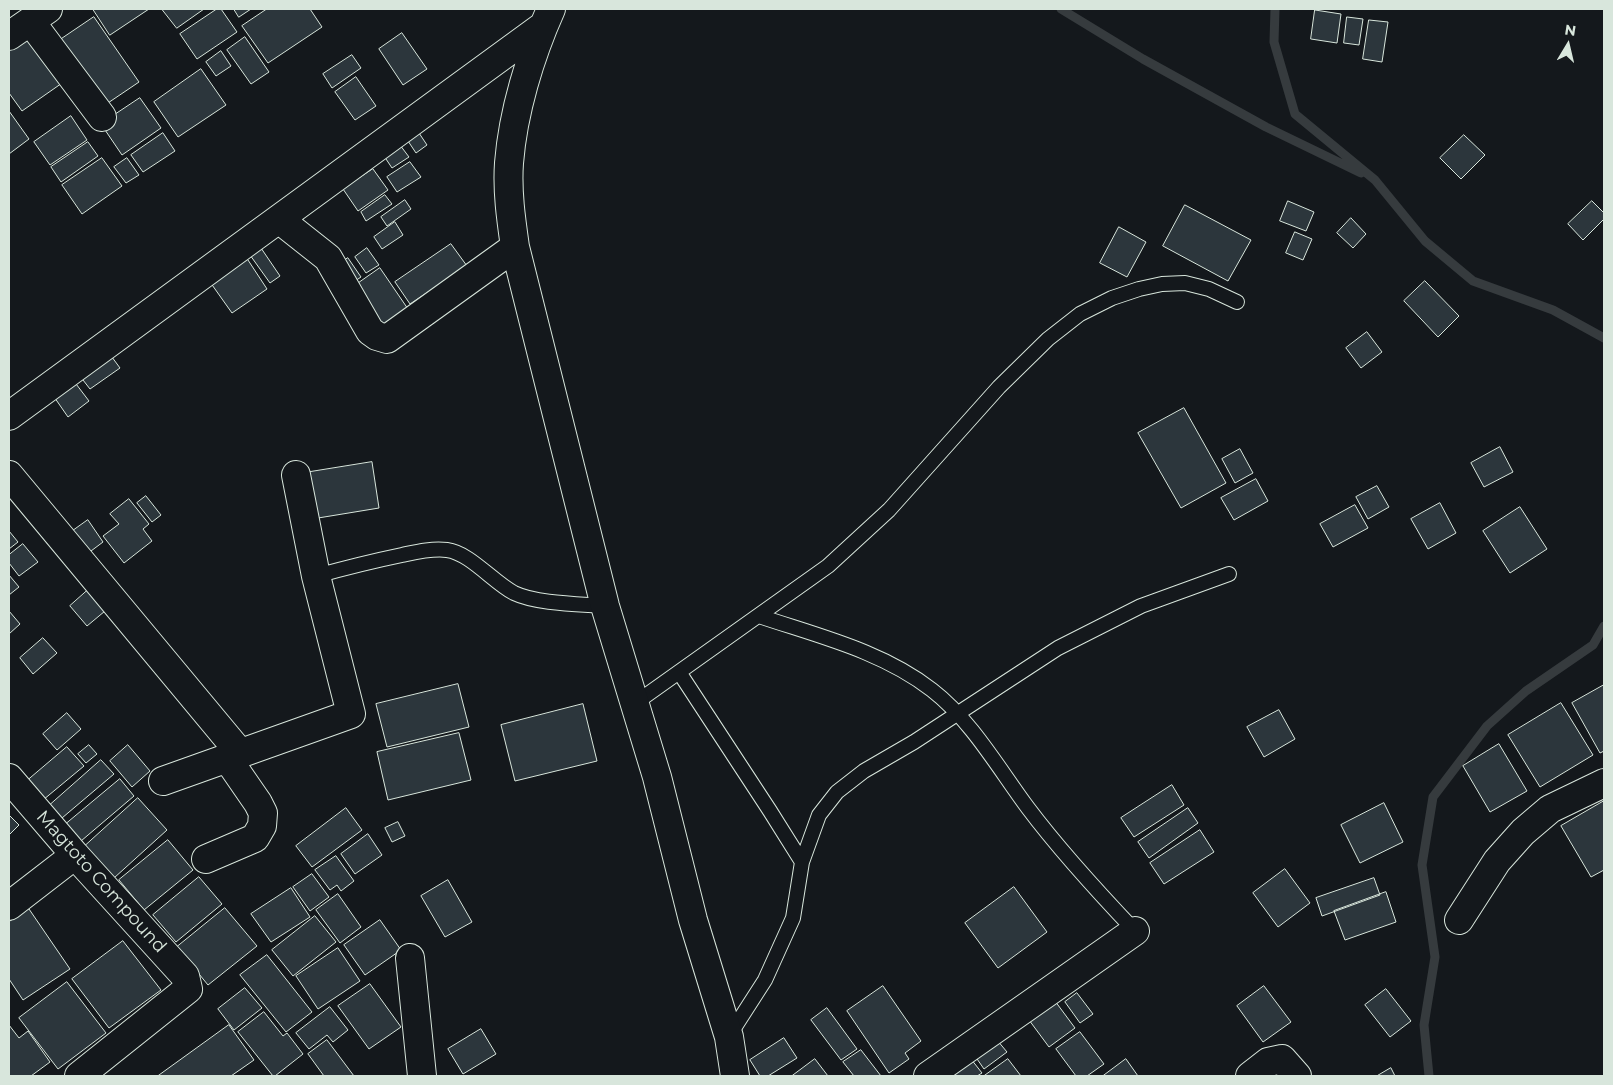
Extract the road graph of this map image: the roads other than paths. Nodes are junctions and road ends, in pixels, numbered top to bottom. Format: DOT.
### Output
graph roads {
  1 [pos="547,17"];
  2 [pos="29,22"];
  3 [pos="102,117"];
  4 [pos="280,220"];
  5 [pos="515,247"];
  6 [pos="1237,302"];
  7 [pos="9,416"];
  8 [pos="9,475"];
  9 [pos="296,475"];
  10 [pos="1229,574"];
  11 [pos="316,576"];
  12 [pos="605,606"];
  13 [pos="758,616"];
  14 [pos="679,672"];
  15 [pos="634,704"];
  16 [pos="958,713"];
  17 [pos="234,756"];
  18 [pos="9,778"];
  19 [pos="163,781"];
  20 [pos="1604,784"];
  21 [pos="75,855"];
  22 [pos="206,859"];
  23 [pos="802,862"];
  24 [pos="9,906"];
  25 [pos="1459,920"];
  26 [pos="1136,931"];
  27 [pos="410,958"];
  28 [pos="729,1037"];
  29 [pos="79,1076"];
  30 [pos="422,1076"];
  31 [pos="735,1076"];
  32 [pos="928,1076"];
  33 [pos="1250,1076"];
  34 [pos="1297,1076"];
  1 -- 4 [label="street"];
  1 -- 5 [label="street"];
  2 -- 3 [label="street"];
  4 -- 5 [label="street"];
  4 -- 7 [label="street"];
  5 -- 12 [label="street"];
  6 -- 13 [label="lane"];
  8 -- 17 [label="street"];
  9 -- 11 [label="street"];
  10 -- 16 [label="lane"];
  11 -- 12 [label="lane"];
  11 -- 17 [label="street"];
  12 -- 15 [label="street"];
  13 -- 14 [label="lane"];
  13 -- 16 [label="lane"];
  14 -- 15 [label="lane"];
  14 -- 23 [label="lane"];
  15 -- 28 [label="street"];
  16 -- 23 [label="lane"];
  16 -- 26 [label="lane"];
  17 -- 19 [label="street"];
  17 -- 22 [label="street"];
  18 -- 21 [label="street, Magtoto Compound"];
  20 -- 25 [label="street"];
  21 -- 24 [label="street"];
  21 -- 29 [label="street, Magtoto Compound"];
  23 -- 28 [label="lane"];
  26 -- 32 [label="street"];
  27 -- 30 [label="street"];
  28 -- 31 [label="street"];
  33 -- 34 [label="street"];
}
